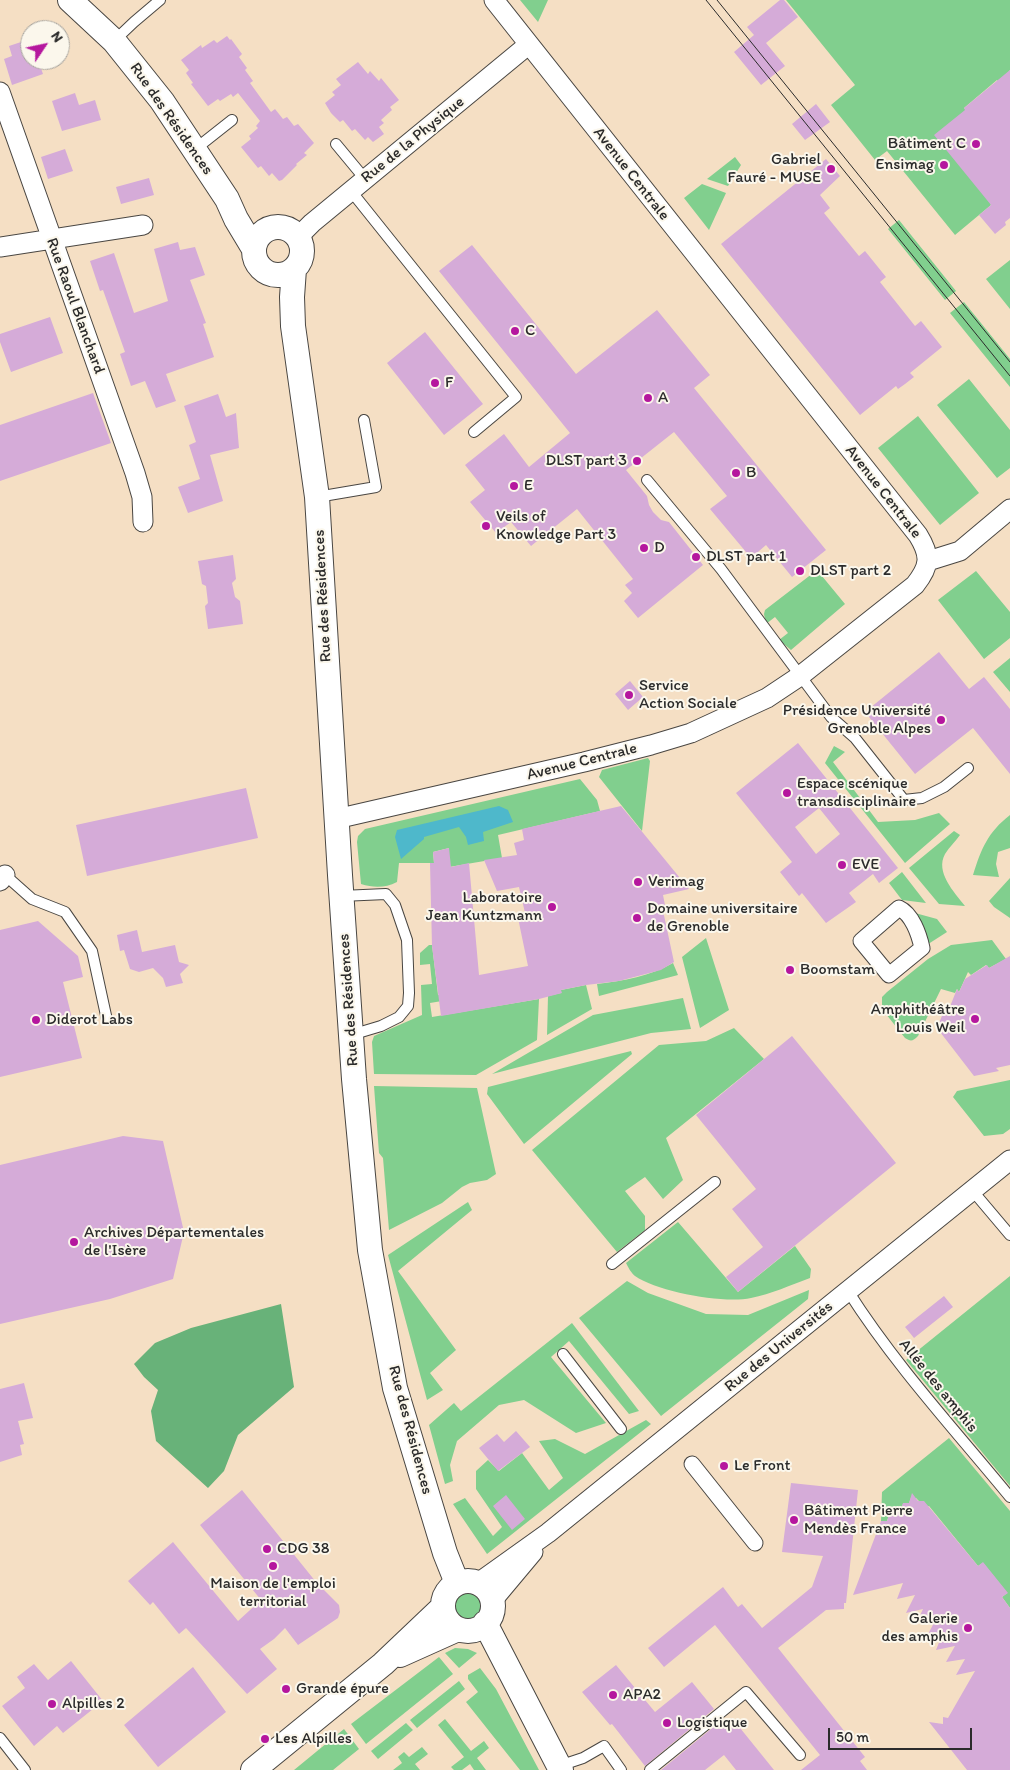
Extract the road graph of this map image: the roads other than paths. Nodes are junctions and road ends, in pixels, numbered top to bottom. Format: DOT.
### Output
graph roads {
  1 [pos="70,0"];
  2 [pos="160,0"];
  3 [pos="494,0"];
  4 [pos="114,41"];
  5 [pos="528,44"];
  6 [pos="0,92"];
  7 [pos="232,120"];
  8 [pos="336,144"];
  9 [pos="194,150"];
  10 [pos="358,185"];
  11 [pos="143,225"];
  12 [pos="298,237"];
  13 [pos="260,239"];
  14 [pos="52,240"];
  15 [pos="0,247"];
  16 [pos="283,272"];
  17 [pos="364,420"];
  18 [pos="474,432"];
  19 [pos="647,480"];
  20 [pos="317,496"];
  21 [pos="1010,509"];
  22 [pos="144,522"];
  23 [pos="928,562"];
  24 [pos="800,676"];
  25 [pos="968,768"];
  26 [pos="336,819"];
  27 [pos="3,878"];
  28 [pos="341,896"];
  29 [pos="107,1020"];
  30 [pos="351,1035"];
  31 [pos="1010,1160"];
  32 [pos="715,1182"];
  33 [pos="972,1190"];
  34 [pos="1010,1235"];
  35 [pos="612,1264"];
  36 [pos="848,1291"];
  37 [pos="563,1354"];
  38 [pos="621,1429"];
  39 [pos="692,1464"];
  40 [pos="1010,1497"];
  41 [pos="548,1533"];
  42 [pos="755,1543"];
  43 [pos="467,1583"];
  44 [pos="442,1607"];
  45 [pos="489,1612"];
  46 [pos="458,1629"];
  47 [pos="383,1664"];
  48 [pos="0,1738"];
  49 [pos="800,1756"];
  50 [pos="560,1768"];
  51 [pos="25,1770"];
  52 [pos="253,1770"];
  53 [pos="621,1770"];
  54 [pos="650,1770"];
  1 -- 4 [label="street, Rue des Résidences"];
  2 -- 4 [label="lane"];
  3 -- 5 [label="street, Avenue Centrale"];
  4 -- 9 [label="street, Rue des Résidences"];
  5 -- 10 [label="street, Rue de la Physique"];
  5 -- 23 [label="street, Avenue Centrale"];
  6 -- 14 [label="street, Rue Raoul Blanchard"];
  7 -- 9 [label="lane"];
  8 -- 10 [label="lane"];
  9 -- 13 [label="street, Rue des Résidences"];
  10 -- 12 [label="street, Rue de la Physique"];
  10 -- 18 [label="lane"];
  11 -- 14 [label="street"];
  12 -- 13 [label="street"];
  12 -- 16 [label="street"];
  13 -- 16 [label="street"];
  14 -- 15 [label="street"];
  14 -- 22 [label="street, Rue Raoul Blanchard"];
  16 -- 20 [label="street, Rue des Résidences"];
  17 -- 20 [label="lane"];
  19 -- 24 [label="lane"];
  20 -- 26 [label="street, Rue des Résidences"];
  21 -- 23 [label="street"];
  23 -- 24 [label="street, Avenue Centrale"];
  24 -- 25 [label="lane"];
  24 -- 26 [label="street, Avenue Centrale"];
  26 -- 28 [label="street, Rue des Résidences"];
  27 -- 29 [label="lane"];
  28 -- 30 [label="street, Rue des Résidences"];
  28 -- 30 [label="lane"];
  30 -- 43 [label="street, Rue des Résidences"];
  31 -- 33 [label="street, Rue des Universités"];
  32 -- 35 [label="lane"];
  33 -- 34 [label="lane"];
  33 -- 36 [label="street, Rue des Universités"];
  36 -- 40 [label="lane, Allée des amphis"];
  36 -- 41 [label="street, Rue des Universités"];
  37 -- 38 [label="lane"];
  39 -- 42 [label="street"];
  41 -- 43 [label="street, Rue des Universités"];
  41 -- 45 [label="street, Rue des Universités"];
  43 -- 44 [label="street"];
  43 -- 45 [label="street"];
  44 -- 46 [label="street"];
  44 -- 47 [label="street"];
  45 -- 46 [label="street"];
  45 -- 50 [label="street"];
  46 -- 47 [label="street"];
  47 -- 52 [label="street"];
  48 -- 51 [label="lane"];
  49 -- 54 [label="lane"];
  50 -- 53 [label="lane"];
}
